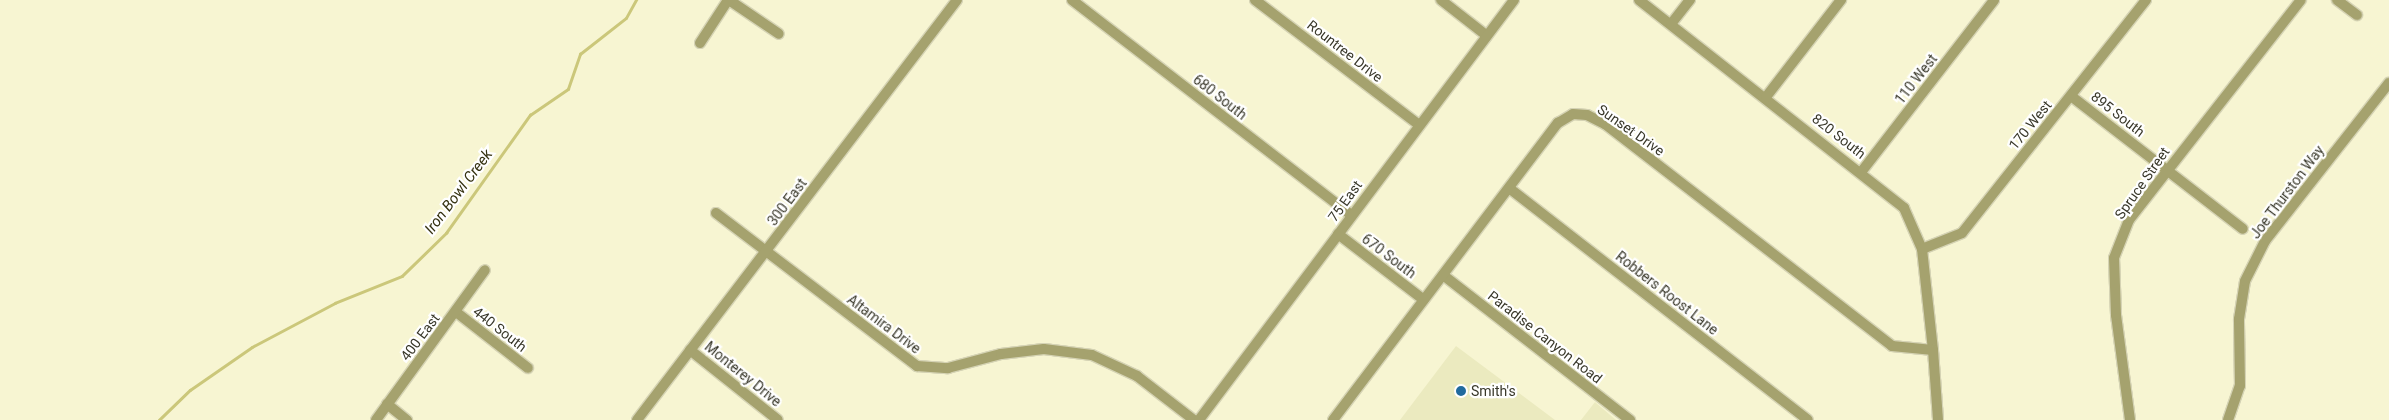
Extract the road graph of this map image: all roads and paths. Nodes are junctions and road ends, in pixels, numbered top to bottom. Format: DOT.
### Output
graph roads {
  1 [pos="728,0"];
  2 [pos="957,0"];
  3 [pos="1072,0"];
  4 [pos="1255,0"];
  5 [pos="1442,0"];
  6 [pos="1514,0"];
  7 [pos="1639,0"];
  8 [pos="1690,0"];
  9 [pos="1841,0"];
  10 [pos="2146,0"];
  11 [pos="2301,0"];
  12 [pos="2336,0"];
  13 [pos="1993,1"];
  14 [pos="2357,15"];
  15 [pos="1671,24"];
  16 [pos="779,34"];
  17 [pos="1487,36"];
  18 [pos="700,43"];
  19 [pos="2389,83"];
  20 [pos="2071,96"];
  21 [pos="1766,97"];
  22 [pos="1419,125"];
  23 [pos="2167,169"];
  24 [pos="1862,171"];
  25 [pos="1509,188"];
  26 [pos="716,213"];
  27 [pos="1351,215"];
  28 [pos="2243,229"];
  29 [pos="1338,234"];
  30 [pos="1922,249"];
  31 [pos="766,252"];
  32 [pos="485,270"];
  33 [pos="1443,275"];
  34 [pos="1424,300"];
  35 [pos="456,312"];
  36 [pos="690,350"];
  37 [pos="1933,350"];
  38 [pos="528,368"];
  39 [pos="387,404"];
  40 [pos="376,420"];
  41 [pos="407,420"];
  42 [pos="637,420"];
  43 [pos="778,420"];
  44 [pos="1194,420"];
  45 [pos="1199,420"];
  46 [pos="1333,420"];
  47 [pos="1630,420"];
  48 [pos="1808,420"];
  49 [pos="1938,420"];
  50 [pos="2128,420"];
  51 [pos="2228,420"];
  1 -- 16 [label="street"];
  1 -- 18 [label="street"];
  2 -- 31 [label="street, 300 East"];
  3 -- 27 [label="street, 680 South"];
  4 -- 22 [label="street, Rountree Drive"];
  5 -- 17 [label="street"];
  6 -- 17 [label="street, 75 East"];
  7 -- 15 [label="street, 820 South"];
  8 -- 15 [label="street"];
  9 -- 21 [label="street"];
  10 -- 20 [label="street, 170 West"];
  11 -- 23 [label="street, Spruce Street"];
  12 -- 14 [label="street"];
  13 -- 24 [label="street, 110 West"];
  15 -- 21 [label="street, 820 South"];
  17 -- 22 [label="street, 75 East"];
  19 -- 51 [label="street, Joe Thurston Way"];
  20 -- 23 [label="street, 895 South"];
  20 -- 30 [label="street, 170 West"];
  21 -- 24 [label="street, 820 South"];
  22 -- 27 [label="street, 75 East"];
  23 -- 28 [label="street, 895 South"];
  23 -- 50 [label="street, Spruce Street"];
  24 -- 30 [label="street, 820 South"];
  25 -- 33 [label="street, Sunset Drive"];
  25 -- 37 [label="street, Sunset Drive"];
  25 -- 48 [label="street, Robbers Roost Lane"];
  26 -- 31 [label="street, Altamira Drive"];
  27 -- 29 [label="street, 75 East"];
  29 -- 34 [label="street, 670 South"];
  29 -- 45 [label="street, 75 East"];
  30 -- 37 [label="street, 820 South"];
  31 -- 36 [label="street, 300 East"];
  31 -- 44 [label="street, Altamira Drive"];
  32 -- 35 [label="street, 400 East"];
  33 -- 34 [label="street, Sunset Drive"];
  33 -- 47 [label="street, Paradise Canyon Road"];
  34 -- 46 [label="street, Sunset Drive"];
  35 -- 38 [label="street, 440 South"];
  35 -- 39 [label="street, 400 East"];
  36 -- 42 [label="street, 300 East"];
  36 -- 43 [label="street, Monterey Drive"];
  37 -- 49 [label="street"];
  39 -- 40 [label="street, 400 East"];
  39 -- 41 [label="street"];
}
